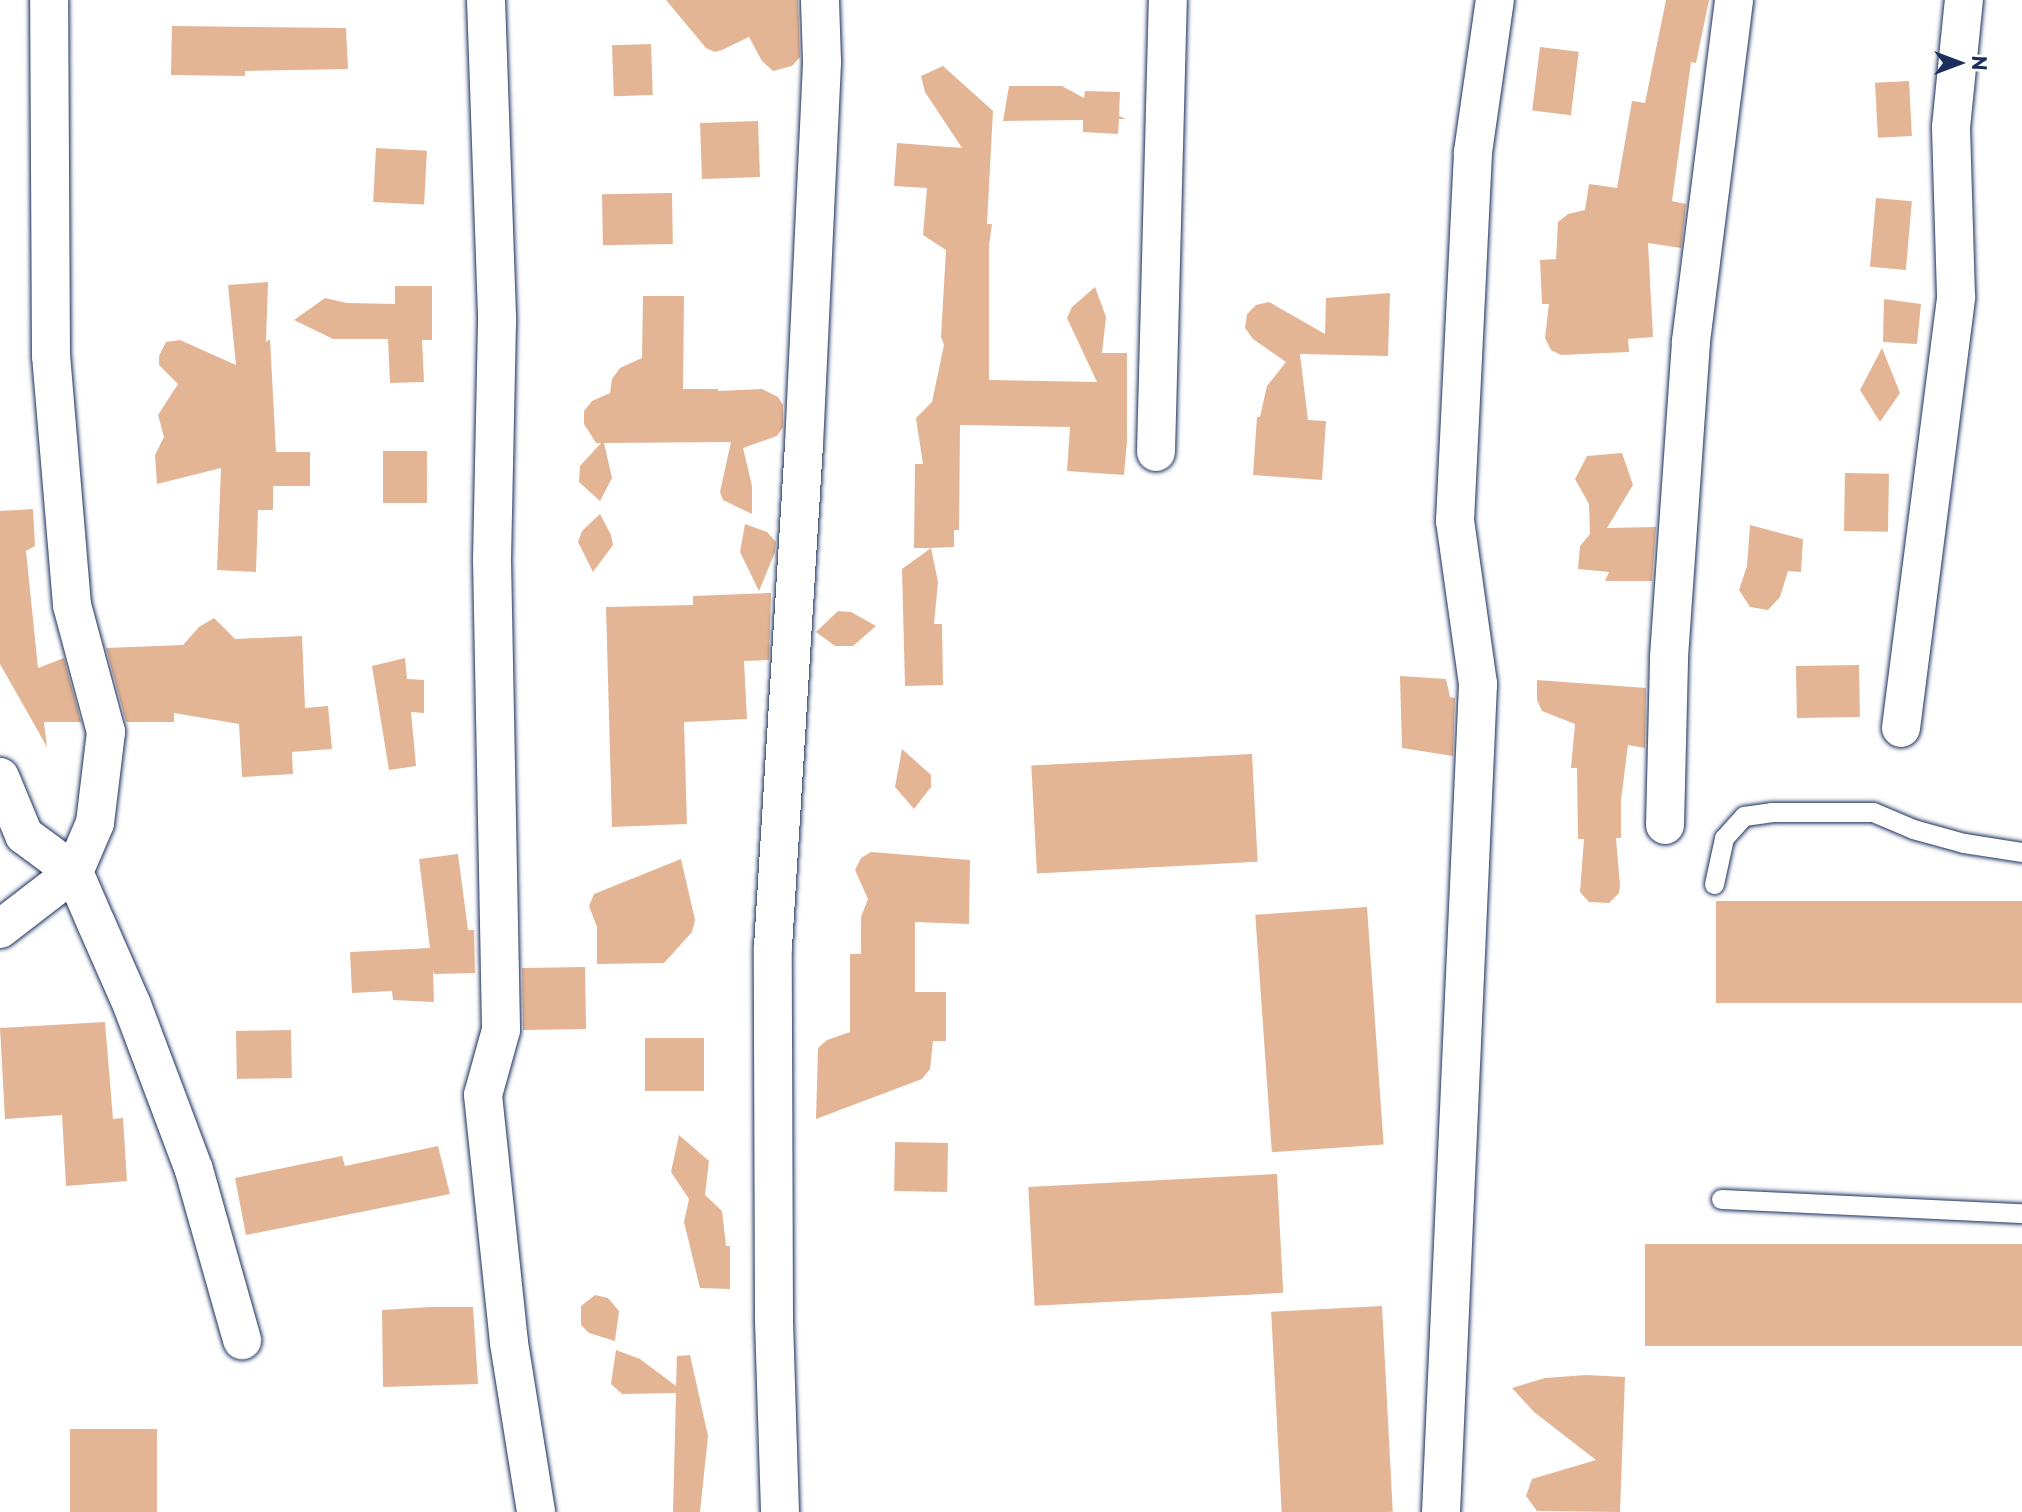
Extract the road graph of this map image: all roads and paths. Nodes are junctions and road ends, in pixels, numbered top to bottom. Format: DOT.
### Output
graph roads {
  1 [pos="49,0"];
  2 [pos="486,0"];
  3 [pos="820,0"];
  4 [pos="1168,0"];
  5 [pos="1495,0"];
  6 [pos="1734,0"];
  7 [pos="1964,0"];
  8 [pos="1156,452"];
  9 [pos="1901,728"];
  10 [pos="0,777"];
  11 [pos="1665,825"];
  12 [pos="2022,852"];
  13 [pos="74,872"];
  14 [pos="1714,884"];
  15 [pos="0,929"];
  16 [pos="1721,1199"];
  17 [pos="2022,1213"];
  18 [pos="242,1340"];
  19 [pos="536,1512"];
  20 [pos="780,1512"];
  21 [pos="1441,1512"];
  1 -- 13 [label="street"];
  2 -- 19 [label="street"];
  3 -- 20 [label="street"];
  4 -- 8 [label="street"];
  5 -- 21 [label="street"];
  6 -- 11 [label="street"];
  7 -- 9 [label="street"];
  10 -- 13 [label="street"];
  12 -- 14 [label="lane"];
  13 -- 15 [label="street"];
  13 -- 18 [label="street"];
  16 -- 17 [label="lane"];
}
